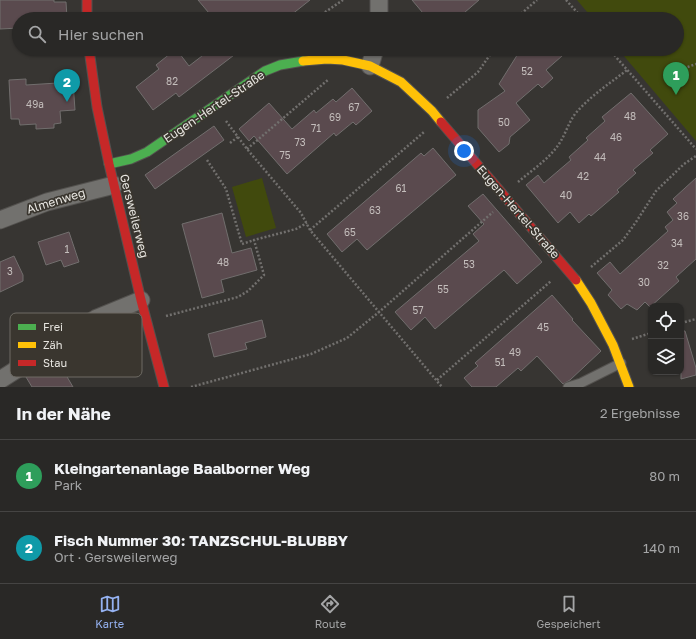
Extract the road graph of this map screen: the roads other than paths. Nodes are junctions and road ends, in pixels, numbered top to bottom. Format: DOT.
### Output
graph roads {
  1 [pos="86,0"];
  2 [pos="379,0"];
  3 [pos="87,12"];
  4 [pos="379,12"];
  5 [pos="90,56"];
  6 [pos="372,56"];
  7 [pos="370,66"];
  8 [pos="109,164"];
  9 [pos="114,185"];
  10 [pos="0,220"];
  11 [pos="141,300"];
  12 [pos="109,313"];
  13 [pos="621,363"];
  14 [pos="10,374"];
  15 [pos="0,380"];
  16 [pos="164,387"];
  17 [pos="568,387"];
  18 [pos="629,387"];
  1 -- 3 [label="street"];
  2 -- 4 [label="street"];
  5 -- 8 [label="street, Gersweilerweg"];
  6 -- 7 [label="street"];
  7 -- 8 [label="street, Eugen-Hertel-Straße"];
  7 -- 13 [label="street, Eugen-Hertel-Straße"];
  8 -- 9 [label="street, Gersweilerweg"];
  9 -- 10 [label="street, Almenweg"];
  9 -- 11 [label="street, Gersweilerweg"];
  11 -- 12 [label="street"];
  11 -- 16 [label="street, Gersweilerweg"];
  13 -- 17 [label="lane"];
  13 -- 18 [label="street, Eugen-Hertel-Straße"];
  14 -- 15 [label="street"];
}
